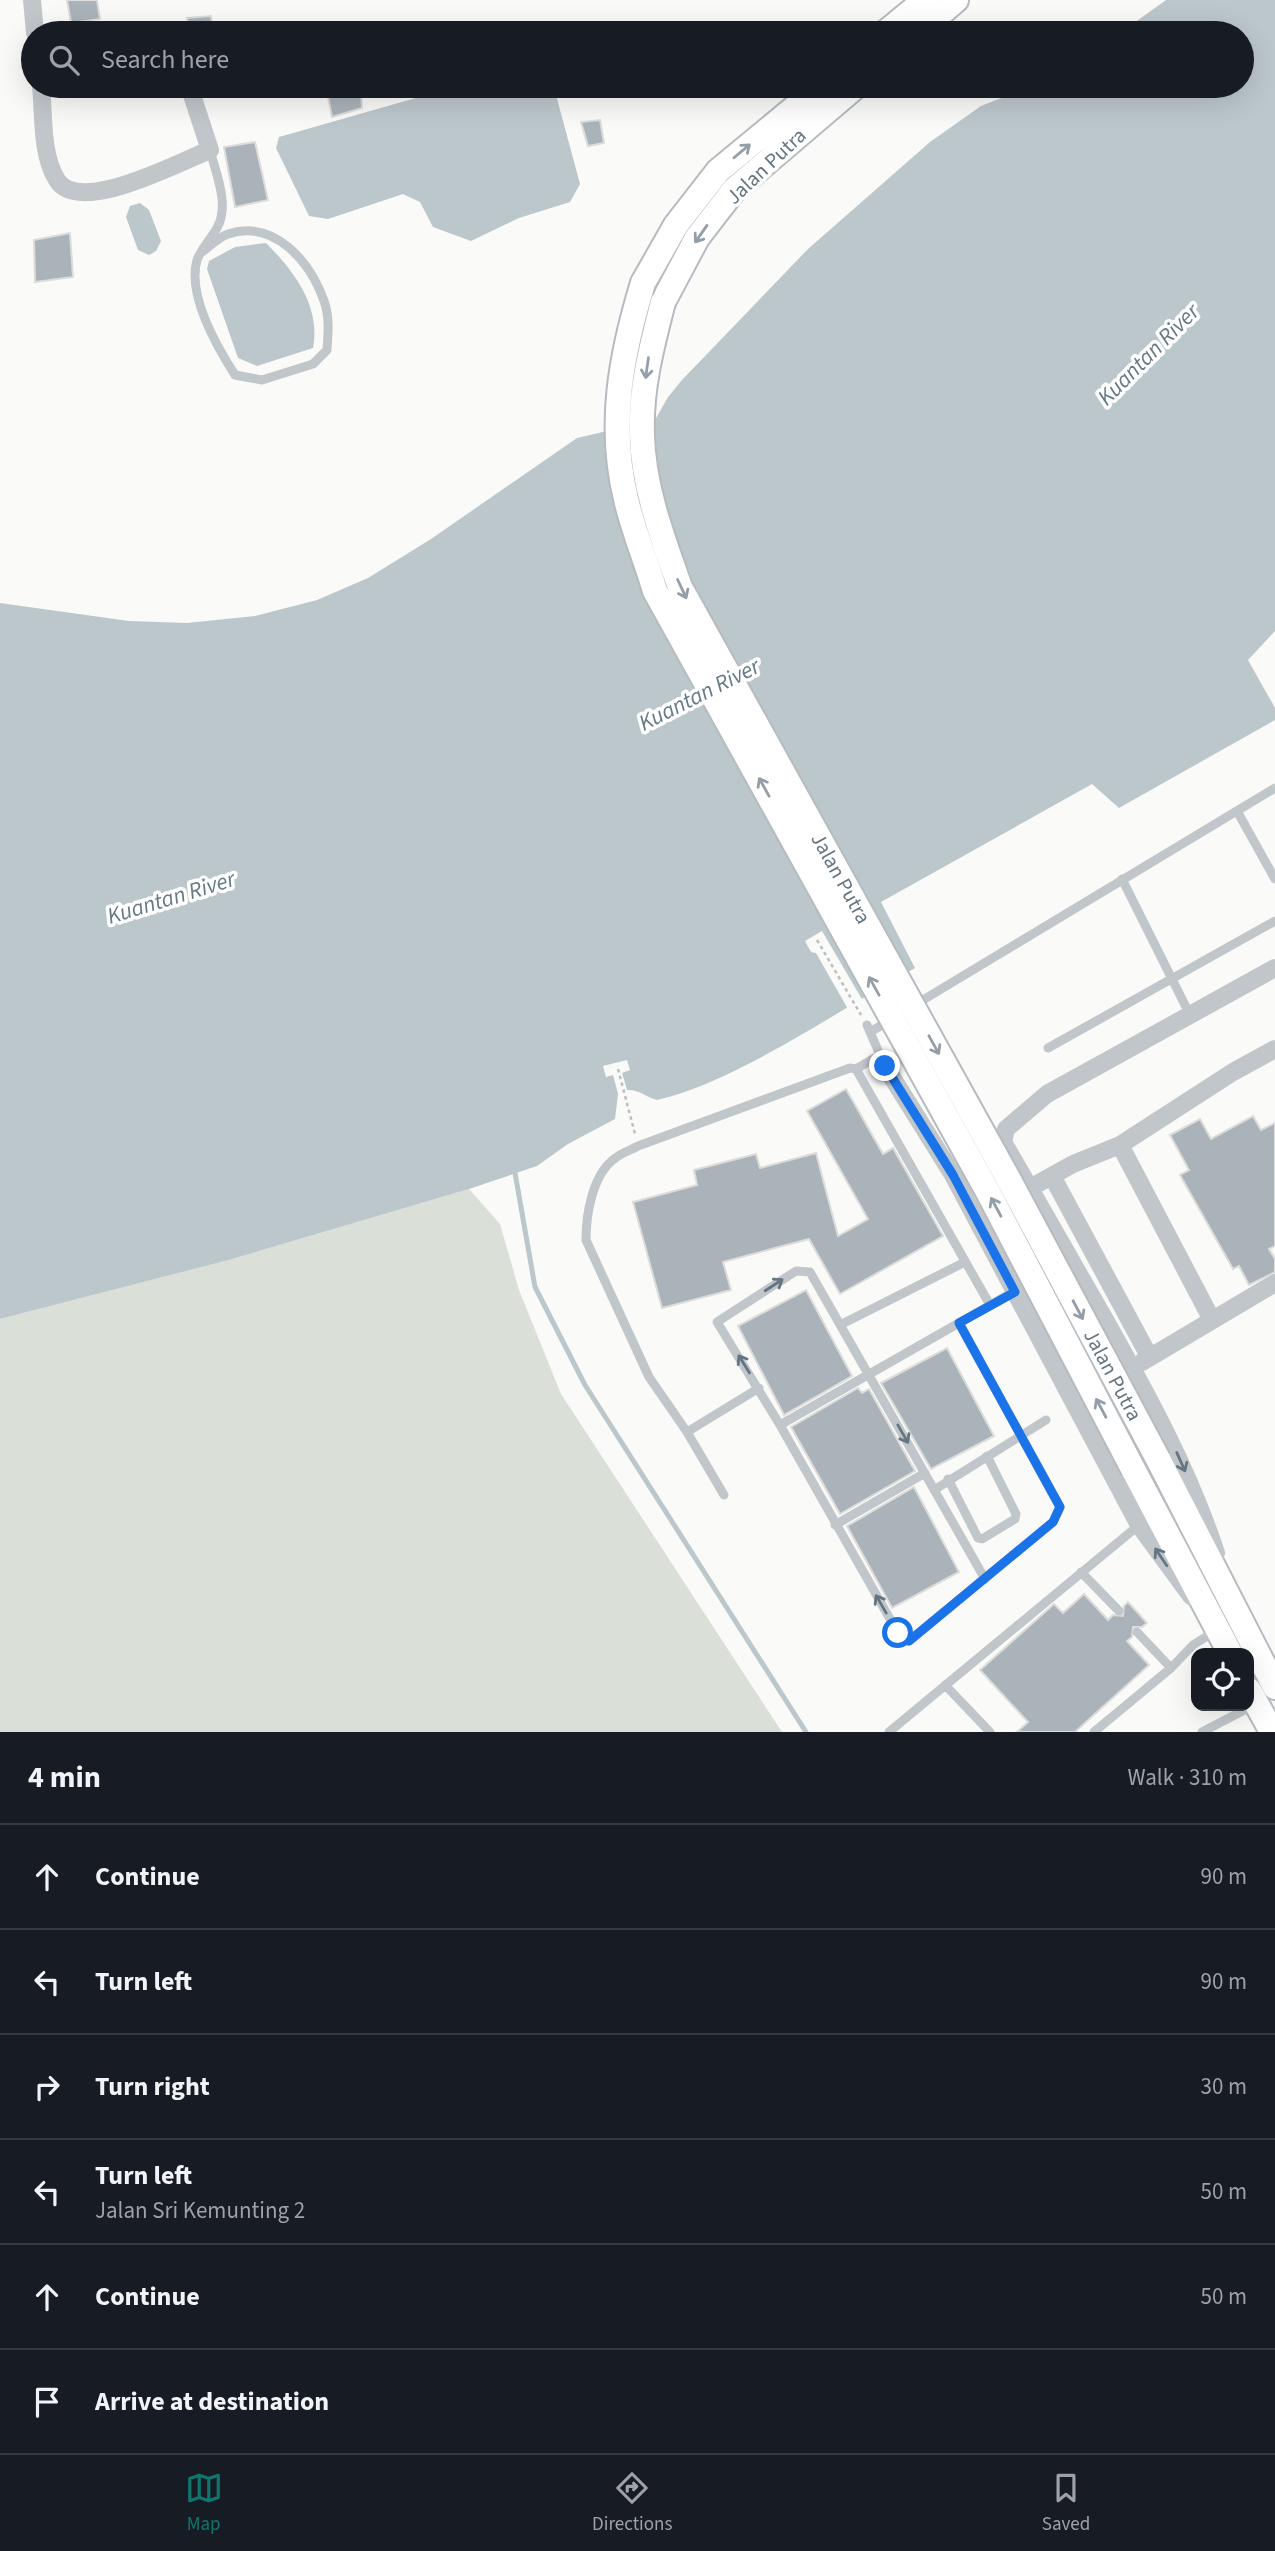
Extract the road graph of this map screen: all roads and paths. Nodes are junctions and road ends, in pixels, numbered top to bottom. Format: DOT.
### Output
graph roads {
  1 [pos="32,0"];
  2 [pos="925,0"];
  3 [pos="956,0"];
  4 [pos="35,21"];
  5 [pos="900,21"];
  6 [pos="932,21"];
  7 [pos="42,98"];
  8 [pos="192,98"];
  9 [pos="806,98"];
  10 [pos="842,98"];
  11 [pos="210,150"];
  12 [pos="202,252"];
  13 [pos="1275,788"];
  14 [pos="1237,811"];
  15 [pos="1275,878"];
  16 [pos="1122,879"];
  17 [pos="1275,921"];
  18 [pos="817,940"];
  19 [pos="1275,968"];
  20 [pos="1172,980"];
  21 [pos="1190,1017"];
  22 [pos="868,1029"];
  23 [pos="1048,1048"];
  24 [pos="1275,1049"];
  25 [pos="882,1060"];
  26 [pos="618,1069"];
  27 [pos="856,1069"];
  28 [pos="921,1129"];
  29 [pos="636,1140"];
  30 [pos="1003,1142"];
  31 [pos="1120,1145"];
  32 [pos="958,1151"];
  33 [pos="953,1175"];
  34 [pos="1052,1176"];
  35 [pos="1030,1188"];
  36 [pos="965,1262"];
  37 [pos="1275,1283"];
  38 [pos="1015,1292"];
  39 [pos="990,1305"];
  40 [pos="1212,1320"];
  41 [pos="959,1323"];
  42 [pos="840,1325"];
  43 [pos="1149,1356"];
  44 [pos="1133,1370"];
  45 [pos="867,1374"];
  46 [pos="759,1388"];
  47 [pos="1045,1420"];
  48 [pos="780,1424"];
  49 [pos="687,1432"];
  50 [pos="1021,1436"];
  51 [pos="987,1456"];
  52 [pos="925,1473"];
  53 [pos="948,1479"];
  54 [pos="934,1490"];
  55 [pos="724,1495"];
  56 [pos="835,1525"];
  57 [pos="1139,1525"];
  58 [pos="1081,1572"];
  59 [pos="985,1579"];
  60 [pos="1119,1611"];
  61 [pos="1224,1622"];
  62 [pos="1138,1632"];
  63 [pos="1229,1648"];
  64 [pos="1171,1668"];
  65 [pos="945,1685"];
  66 [pos="1275,1687"];
  67 [pos="1254,1700"];
  68 [pos="1232,1711"];
  69 [pos="889,1732"];
  70 [pos="990,1732"];
  71 [pos="1094,1732"];
  72 [pos="1202,1732"];
  73 [pos="1272,1732"];
  1 -- 4 [label="street"];
  2 -- 5 [label="main road"];
  3 -- 6 [label="main road"];
  7 -- 11 [label="street"];
  8 -- 11 [label="street"];
  61 -- 9 [label="main road, Jalan Putra, one-way, bridge"];
  10 -- 61 [label="main road, Jalan Putra, one-way, bridge"];
  11 -- 12 [label="lane"];
  12 -- 12 [label="lane"];
  13 -- 14 [label="lane"];
  14 -- 15 [label="lane"];
  14 -- 16 [label="lane"];
  16 -- 20 [label="lane"];
  16 -- 22 [label="lane"];
  17 -- 20 [label="lane"];
  18 -- 22 [label="path"];
  19 -- 21 [label="street"];
  20 -- 21 [label="lane"];
  20 -- 23 [label="lane"];
  21 -- 30 [label="street"];
  22 -- 25 [label="lane"];
  24 -- 31 [label="street"];
  25 -- 27 [label="lane"];
  25 -- 28 [label="street"];
  26 -- 29 [label="path"];
  27 -- 36 [label="lane"];
  27 -- 49 [label="lane"];
  28 -- 32 [label="street"];
  28 -- 33 [label="street"];
  30 -- 32 [label="street"];
  30 -- 35 [label="street"];
  31 -- 34 [label="street"];
  31 -- 40 [label="street"];
  32 -- 33 [label="street"];
  33 -- 38 [label="street"];
  34 -- 35 [label="street"];
  34 -- 43 [label="street"];
  35 -- 44 [label="street"];
  36 -- 39 [label="lane"];
  36 -- 42 [label="lane"];
  37 -- 40 [label="street"];
  38 -- 39 [label="lane"];
  38 -- 57 [label="street"];
  39 -- 41 [label="lane"];
  40 -- 43 [label="street"];
  41 -- 45 [label="lane"];
  41 -- 50 [label="lane"];
  42 -- 45 [label="lane"];
  46 -- 42 [label="lane, one-way"];
  43 -- 44 [label="street"];
  44 -- 61 [label="street, one-way"];
  45 -- 48 [label="lane"];
  45 -- 52 [label="lane, one-way"];
  46 -- 48 [label="lane"];
  46 -- 49 [label="lane"];
  47 -- 50 [label="lane"];
  48 -- 56 [label="lane"];
  49 -- 55 [label="lane"];
  50 -- 51 [label="lane"];
  50 -- 59 [label="lane"];
  51 -- 53 [label="lane"];
  51 -- 53 [label="lane"];
  52 -- 54 [label="lane"];
  52 -- 56 [label="lane"];
  53 -- 54 [label="lane"];
  54 -- 59 [label="lane"];
  59 -- 56 [label="lane, one-way"];
  57 -- 58 [label="lane"];
  61 -- 57 [label="street, one-way"];
  58 -- 60 [label="lane"];
  58 -- 65 [label="lane"];
  61 -- 63 [label="main road, Jalan Putra"];
  61 -- 64 [label="lane"];
  61 -- 66 [label="main road, Jalan Putra"];
  62 -- 64 [label="lane"];
  64 -- 71 [label="lane"];
  65 -- 69 [label="lane"];
  65 -- 70 [label="lane"];
  67 -- 73 [label="main road"];
  68 -- 72 [label="lane"];
}
